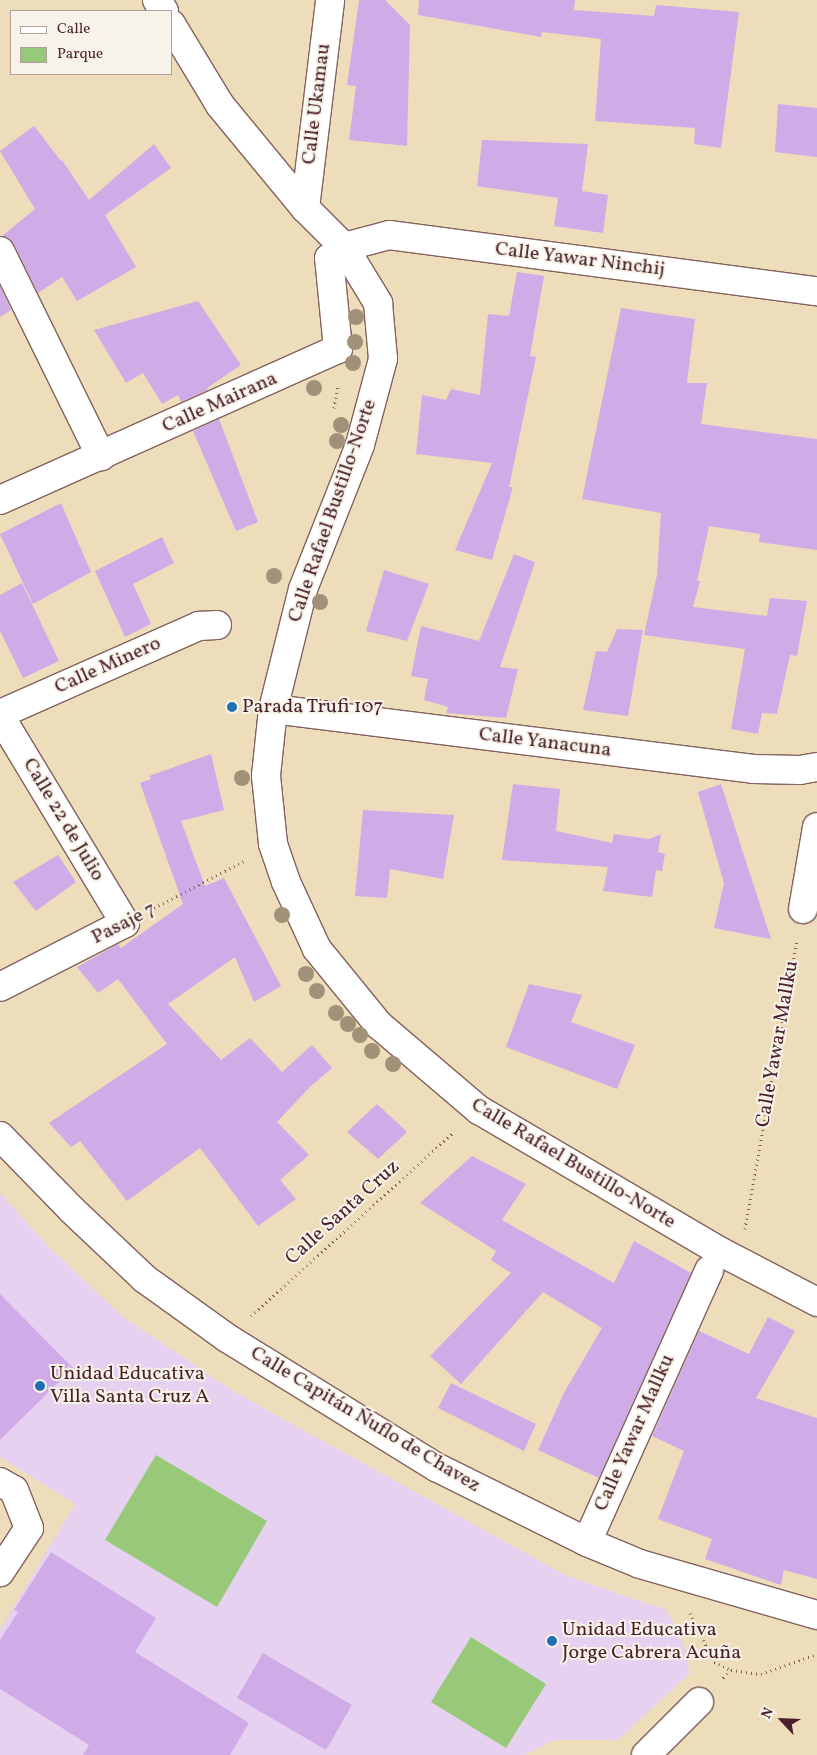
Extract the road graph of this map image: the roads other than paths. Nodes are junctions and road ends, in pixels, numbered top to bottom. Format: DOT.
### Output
graph roads {
  1 [pos="330,0"];
  2 [pos="172,26"];
  3 [pos="305,208"];
  4 [pos="344,247"];
  5 [pos="0,251"];
  6 [pos="817,292"];
  7 [pos="101,456"];
  8 [pos="0,500"];
  9 [pos="217,625"];
  10 [pos="273,709"];
  11 [pos="0,715"];
  12 [pos="817,767"];
  13 [pos="817,827"];
  14 [pos="802,909"];
  15 [pos="125,924"];
  16 [pos="0,986"];
  17 [pos="0,1136"];
  18 [pos="709,1270"];
  19 [pos="817,1302"];
  20 [pos="0,1482"];
  21 [pos="587,1542"];
  22 [pos="0,1572"];
  23 [pos="817,1615"];
  24 [pos="699,1702"];
  25 [pos="646,1755"];
  1 -- 3 [label="street, Calle Ukamau"];
  2 -- 3 [label="street, Calle Rafael Bustillo-Norte"];
  3 -- 4 [label="street, Calle Rafael Bustillo-Norte"];
  4 -- 6 [label="street, Calle Yawar Ninchij"];
  4 -- 7 [label="street, Calle Mairana"];
  4 -- 10 [label="street, Calle Rafael Bustillo-Norte"];
  5 -- 7 [label="street"];
  7 -- 8 [label="street, Calle Mairana"];
  9 -- 11 [label="street, Calle Minero"];
  10 -- 12 [label="street, Calle Yanacuna"];
  10 -- 19 [label="street, Calle Rafael Bustillo-Norte"];
  11 -- 15 [label="street, Calle 22 de Julio"];
  13 -- 14 [label="street"];
  15 -- 16 [label="street, Pasaje 7"];
  17 -- 21 [label="street, Calle Capitán Ñuflo de Chavez"];
  18 -- 21 [label="street, Calle Yawar Mallku"];
  20 -- 22 [label="street"];
  21 -- 23 [label="street, Calle Capitán Ñuflo de Chavez"];
  24 -- 25 [label="street"];
}
